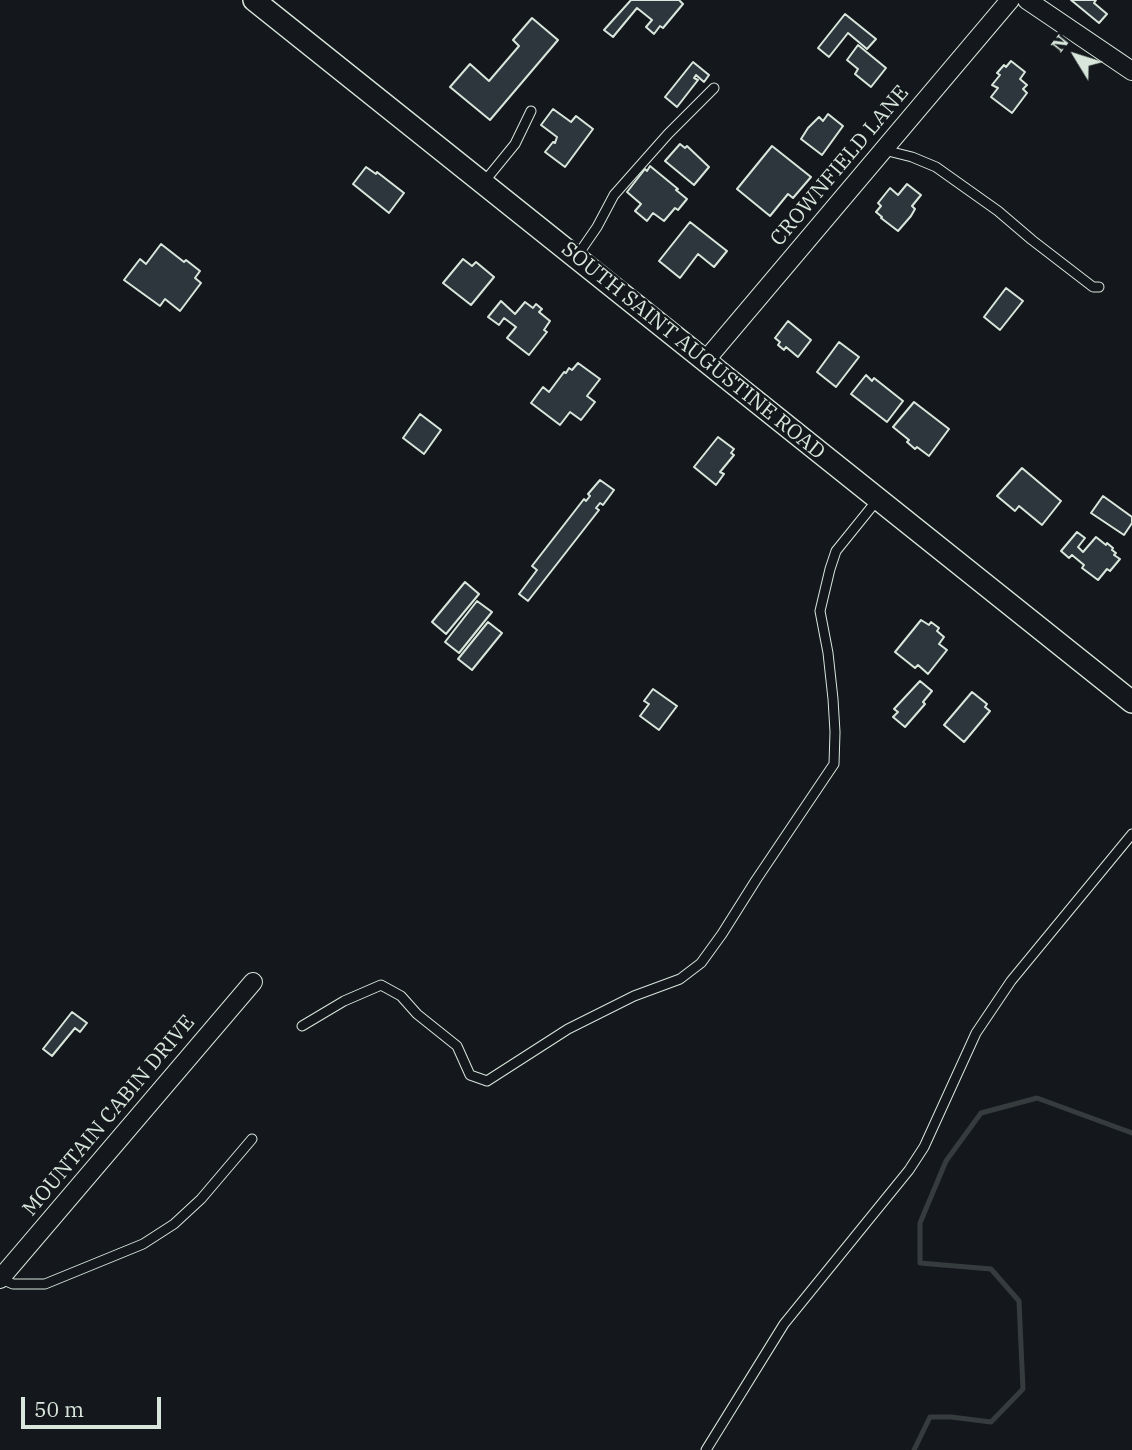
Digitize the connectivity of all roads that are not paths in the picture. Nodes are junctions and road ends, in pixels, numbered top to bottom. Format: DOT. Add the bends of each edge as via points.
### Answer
graph roads {
  1 [pos="254,0"];
  2 [pos="1010,0"];
  3 [pos="1027,0"];
  4 [pos="1132,71"];
  5 [pos="714,88"];
  6 [pos="531,111"];
  7 [pos="884,150"];
  8 [pos="482,183"];
  9 [pos="576,258"];
  10 [pos="1099,287"];
  11 [pos="705,361"];
  12 [pos="878,499"];
  13 [pos="1132,702"];
  14 [pos="1132,834"];
  15 [pos="253,982"];
  16 [pos="302,1026"];
  17 [pos="252,1139"];
  18 [pos="3,1271"];
  19 [pos="706,1450"];
  1 -- 8 [label="street, SOUTH SAINT AUGUSTINE ROAD"];
  2 -- 7 [label="street, CROWNFIELD LANE"];
  3 -- 4 [label="street"];
  5 -- 9 [label="lane" via="614,195"];
  6 -- 8 [label="lane" via="514,144"];
  7 -- 10 [label="lane" via="936,167"];
  7 -- 11 [label="street, CROWNFIELD LANE"];
  8 -- 9 [label="street, SOUTH SAINT AUGUSTINE ROAD"];
  9 -- 11 [label="street, SOUTH SAINT AUGUSTINE ROAD"];
  11 -- 12 [label="street, SOUTH SAINT AUGUSTINE ROAD"];
  12 -- 13 [label="street, SOUTH SAINT AUGUSTINE ROAD"];
  12 -- 16 [label="lane" via="836,551 820,611 833,699 834,764 701,963 680,979 568,1029 487,1081 470,1075 457,1046 401,996 381,985"];
  14 -- 19 [label="lane" via="1011,981 976,1033 924,1147 785,1324"];
  15 -- 18 [label="street, MOUNTAIN CABIN DRIVE"];
  17 -- 18 [label="lane" via="201,1199 143,1244 45,1284 13,1284"];
}
